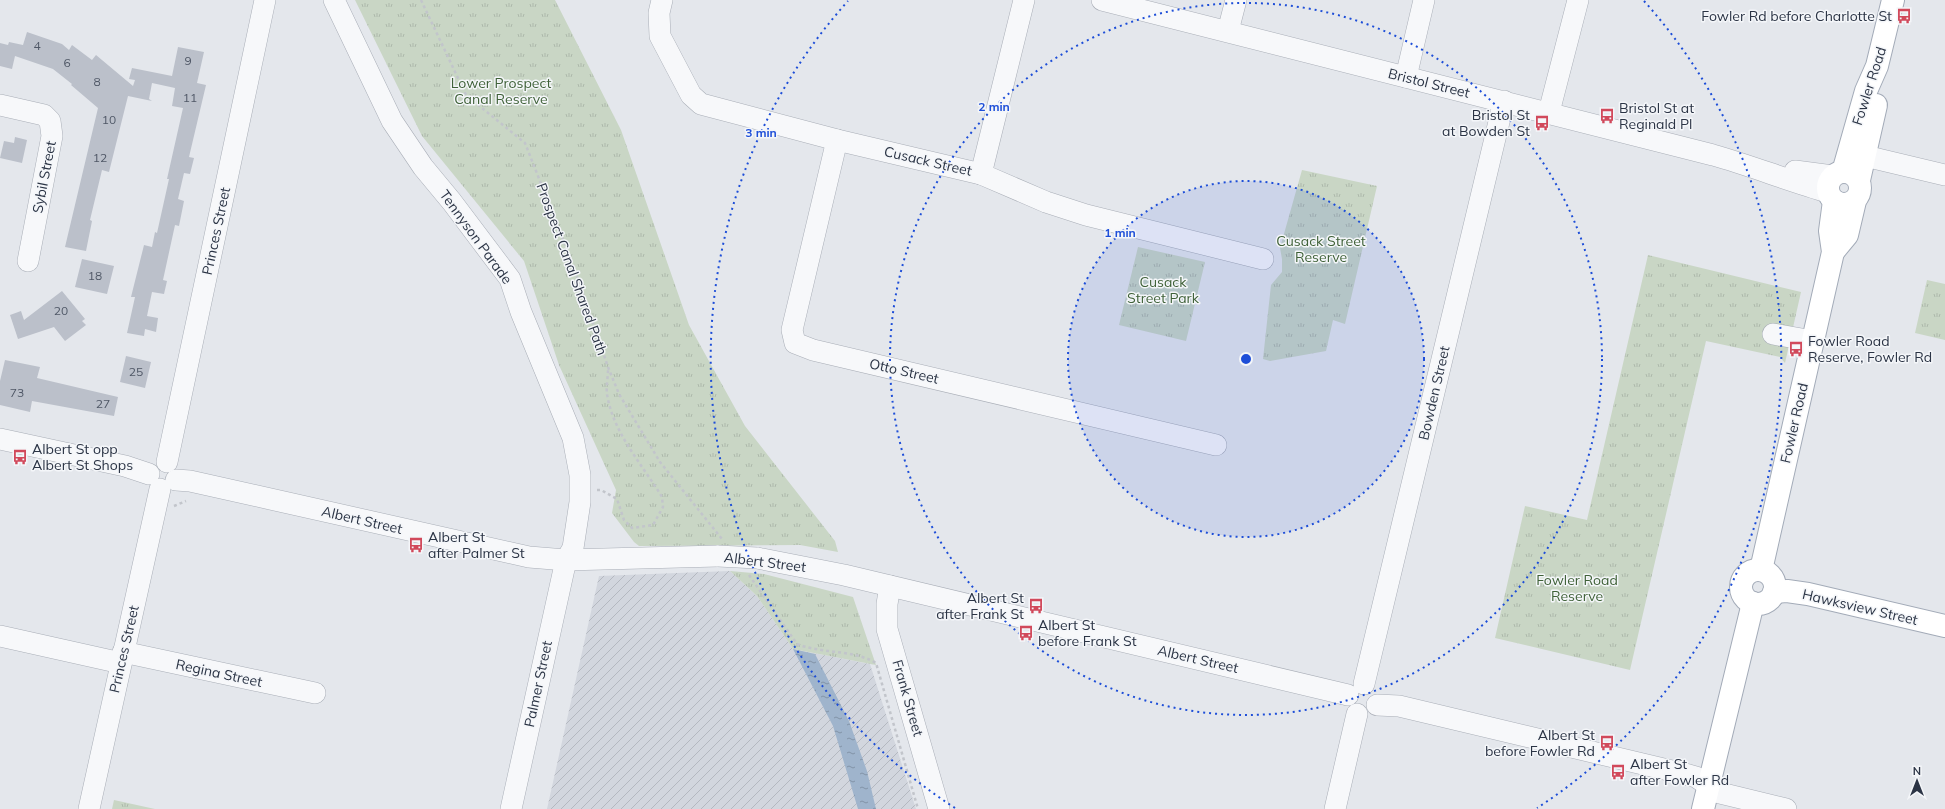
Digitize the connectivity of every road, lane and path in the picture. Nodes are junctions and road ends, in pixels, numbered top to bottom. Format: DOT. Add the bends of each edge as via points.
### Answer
graph roads {
  1 [pos="265,0"];
  2 [pos="334,0"];
  3 [pos="421,0"];
  4 [pos="662,0"];
  5 [pos="1024,0"];
  6 [pos="1102,0"];
  7 [pos="1236,0"];
  8 [pos="1424,0"];
  9 [pos="1578,0"];
  10 [pos="1893,0"];
  11 [pos="1228,32"];
  12 [pos="1877,66"];
  13 [pos="1406,77"];
  14 [pos="1504,101"];
  15 [pos="0,105"];
  16 [pos="1549,112"];
  17 [pos="837,140"];
  18 [pos="1865,156"];
  19 [pos="981,174"];
  20 [pos="1945,175"];
  21 [pos="1842,187"];
  22 [pos="1263,259"];
  23 [pos="28,261"];
  24 [pos="1774,334"];
  25 [pos="1813,341"];
  26 [pos="608,367"];
  27 [pos="0,439"];
  28 [pos="1216,445"];
  29 [pos="163,477"];
  30 [pos="580,490"];
  31 [pos="721,549"];
  32 [pos="566,560"];
  33 [pos="753,566"];
  34 [pos="1761,570"];
  35 [pos="890,586"];
  36 [pos="1774,592"];
  37 [pos="1753,603"];
  38 [pos="1945,626"];
  39 [pos="0,636"];
  40 [pos="122,658"];
  41 [pos="1356,690"];
  42 [pos="315,693"];
  43 [pos="1377,705"];
  44 [pos="1357,714"];
  45 [pos="1709,785"];
  46 [pos="89,809"];
  47 [pos="510,809"];
  48 [pos="918,809"];
  49 [pos="939,809"];
  50 [pos="1335,809"];
  51 [pos="1703,809"];
  52 [pos="1786,809"];
  1 -- 29 [label="street, Princes Street"];
  2 -- 30 [label="street, Tennyson Parade" via="392,121 423,167 510,279 520,312 573,438 580,475"];
  3 -- 26 [label="path, Prospect Canal Shared Path" via="466,94 525,143 573,265"];
  4 -- 17 [label="street, Cusack Street" via="659,13 660,36 691,96 701,104"];
  5 -- 19 [label="street"];
  6 -- 11 [label="street, Bristol Street"];
  7 -- 11 [label="street"];
  8 -- 13 [label="street"];
  9 -- 16 [label="street"];
  10 -- 12 [label="main road, Fowler Road"];
  11 -- 13 [label="street, Bristol Street"];
  12 -- 18 [label="main road" via="1878,92"];
  12 -- 21 [label="main road, Fowler Road" via="1866,91"];
  13 -- 14 [label="street, Bristol Street"];
  14 -- 16 [label="street, Bristol Street"];
  14 -- 41 [label="street, Bowden Street"];
  15 -- 23 [label="street, Sybil Street" via="44,115 50,121 52,136"];
  16 -- 21 [label="street, Bristol Street" via="1756,167 1788,180"];
  17 -- 19 [label="street, Cusack Street"];
  17 -- 28 [label="street, Otto Street" via="792,330 795,343 813,350"];
  18 -- 20 [label="street"];
  18 -- 21 [label="main road"];
  19 -- 22 [label="street, Cusack Street" via="1046,202 1086,215"];
  21 -- 25 [label="main road, Fowler Road" via="1847,235 1833,252"];
  24 -- 25 [label="street"];
  25 -- 34 [label="main road, Fowler Road"];
  26 -- 30 [label="path" via="607,394 613,415 626,443 662,497 663,507 653,524 632,528 624,520 617,499 601,490"];
  26 -- 31 [label="path, Prospect Canal Shared Path" via="633,418 660,462"];
  27 -- 29 [label="street, Albert Street" via="125,466"];
  29 -- 32 [label="street, Albert Street" via="529,557"];
  29 -- 40 [label="street, Princes Street"];
  30 -- 32 [label="street, Tennyson Parade" via="579,515 573,548"];
  31 -- 32 [label="street, Albert Street"];
  31 -- 33 [label="street, Albert Street, bridge"];
  32 -- 47 [label="street, Palmer Street"];
  33 -- 35 [label="street, Albert Street" via="809,568"];
  33 -- 48 [label="path" via="797,644 809,649 866,657 876,663"];
  34 -- 36 [label="main road" via="1771,576 1775,586"];
  34 -- 37 [label="main road" via="1748,574 1742,584 1744,595"];
  35 -- 41 [label="street, Albert Street"];
  35 -- 49 [label="street, Frank Street" via="886,611 887,629"];
  36 -- 37 [label="main road" via="1767,601"];
  36 -- 38 [label="main road, Hawksview Street" via="1808,594"];
  37 -- 45 [label="main road"];
  39 -- 40 [label="street, Regina Street"];
  40 -- 42 [label="street, Regina Street"];
  40 -- 46 [label="street, Princes Street"];
  41 -- 43 [label="street" via="1374,689 1377,694"];
  41 -- 44 [label="street" via="1350,708"];
  43 -- 44 [label="street" via="1368,713"];
  43 -- 45 [label="street" via="1399,706 1688,775"];
  44 -- 50 [label="street"];
  45 -- 51 [label="main road"];
  45 -- 52 [label="street" via="1720,793"];
}
